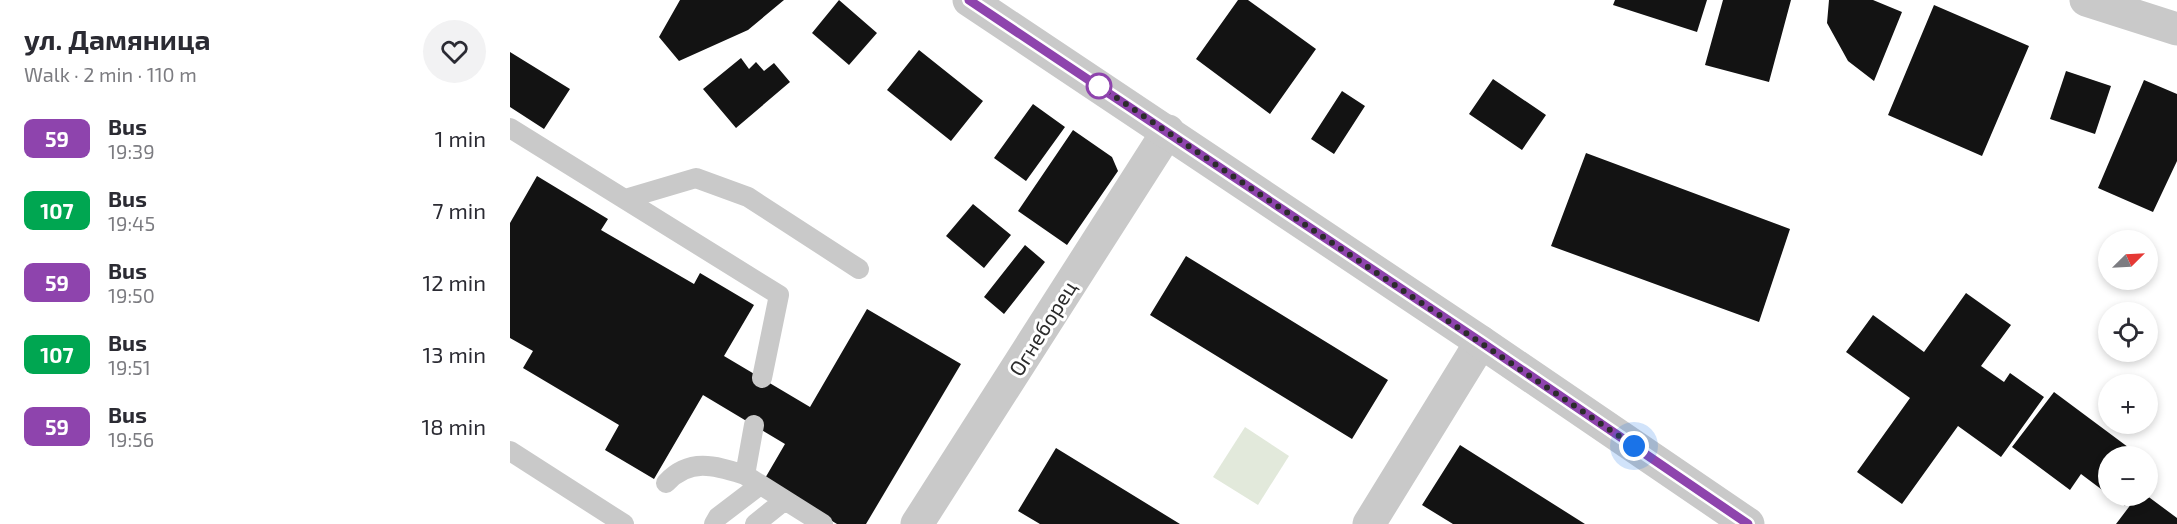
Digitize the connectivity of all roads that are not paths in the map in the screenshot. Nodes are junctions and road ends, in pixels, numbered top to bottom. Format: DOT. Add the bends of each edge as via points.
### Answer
graph roads {
  1 [pos="969,0"];
  2 [pos="2086,0"];
  3 [pos="2177,29"];
  4 [pos="510,128"];
  5 [pos="1168,131"];
  6 [pos="625,199"];
  7 [pos="859,269"];
  8 [pos="1481,342"];
  9 [pos="762,378"];
  10 [pos="754,425"];
  11 [pos="510,451"];
  12 [pos="752,480"];
  13 [pos="666,483"];
  14 [pos="785,500"];
  15 [pos="624,524"];
  16 [pos="714,524"];
  17 [pos="755,524"];
  18 [pos="823,524"];
  19 [pos="917,524"];
  20 [pos="1369,524"];
  21 [pos="1748,524"];
  1 -- 5 [label="street"];
  2 -- 3 [label="street"];
  4 -- 6 [label="lane"];
  5 -- 8 [label="street"];
  5 -- 19 [label="street, Огнеборец"];
  6 -- 7 [label="lane" via="696,178 748,197"];
  6 -- 9 [label="lane" via="779,295"];
  8 -- 20 [label="street"];
  8 -- 21 [label="street"];
  10 -- 12 [label="lane"];
  11 -- 15 [label="lane"];
  12 -- 13 [label="lane" via="718,466 696,466 676,472"];
  12 -- 14 [label="lane"];
  12 -- 16 [label="lane"];
  14 -- 17 [label="lane"];
  14 -- 18 [label="lane"];
}
